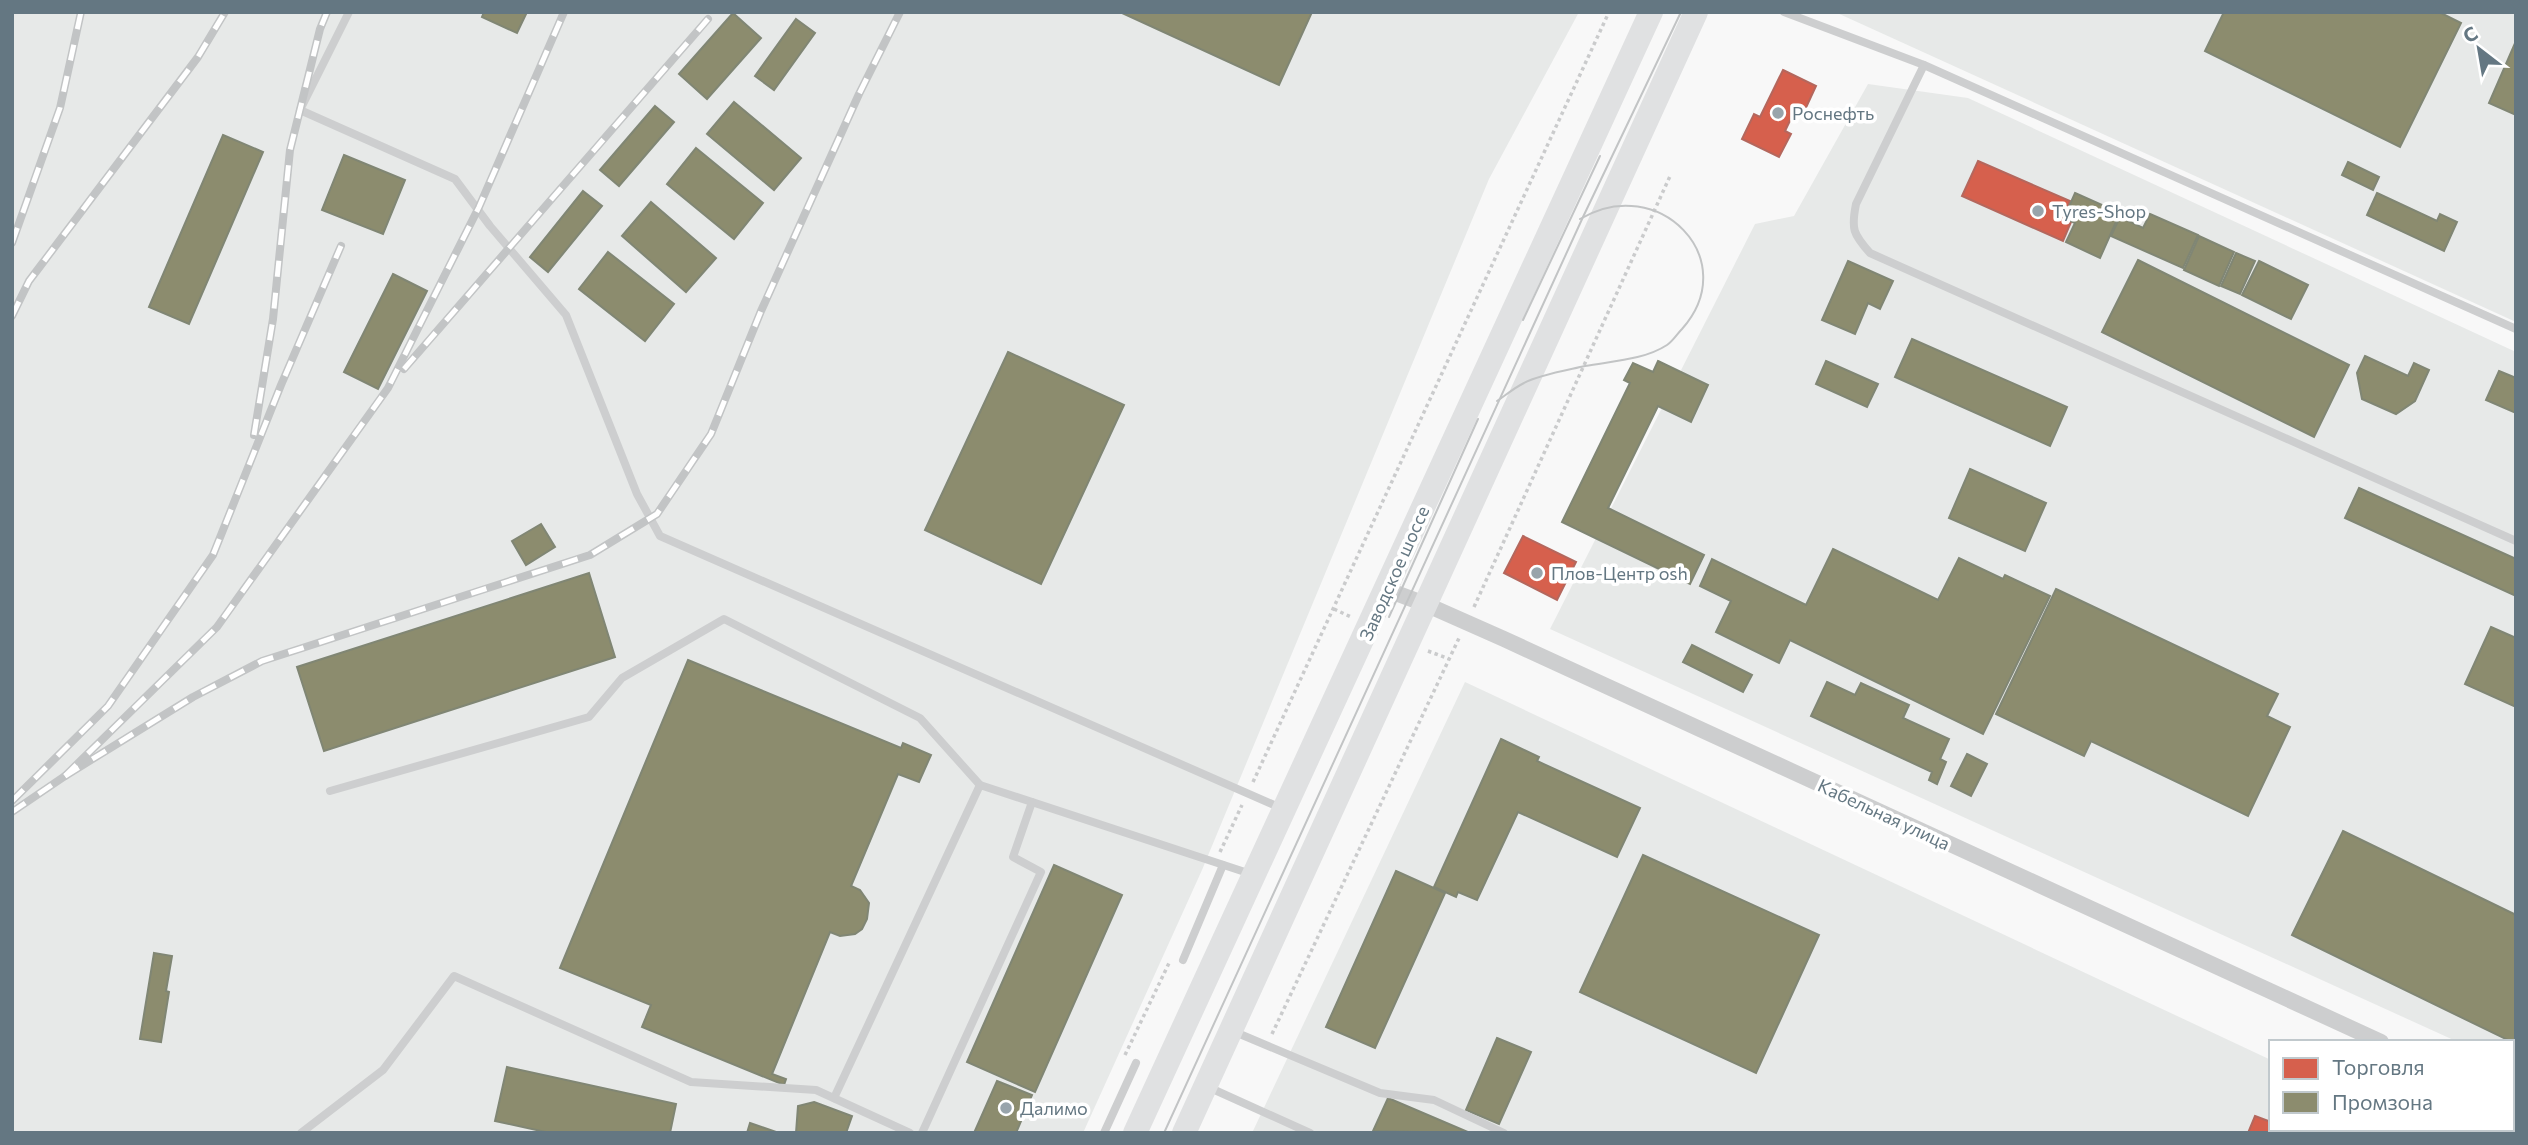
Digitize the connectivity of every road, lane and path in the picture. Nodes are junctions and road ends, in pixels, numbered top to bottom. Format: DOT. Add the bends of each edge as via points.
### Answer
graph roads {
  1 [pos="349,12"];
  2 [pos="1609,12"];
  3 [pos="1651,12"];
  4 [pos="1696,12"];
  5 [pos="1784,12"];
  6 [pos="1924,65"];
  7 [pos="2516,329"];
  8 [pos="2516,541"];
  9 [pos="1385,589"];
  10 [pos="1425,604"];
  11 [pos="980,785"];
  12 [pos="330,791"];
  13 [pos="1247,795"];
  14 [pos="1032,802"];
  15 [pos="1284,810"];
  16 [pos="1219,864"];
  17 [pos="1254,875"];
  18 [pos="1183,960"];
  19 [pos="1169,961"];
  20 [pos="1232,1030"];
  21 [pos="2352,1036"];
  22 [pos="2371,1040"];
  23 [pos="1123,1059"];
  24 [pos="1136,1063"];
  25 [pos="1206,1086"];
  26 [pos="834,1098"];
  27 [pos="300,1133"];
  28 [pos="910,1133"];
  29 [pos="922,1133"];
  30 [pos="1104,1133"];
  31 [pos="1135,1133"];
  32 [pos="1184,1133"];
  33 [pos="1310,1133"];
  34 [pos="1504,1133"];
  1 -- 13 [label="lane" via="300,110 455,179 565,315 637,494 660,536"];
  2 -- 13 [label="path"];
  3 -- 9 [label="main road, Заводское шоссе"];
  4 -- 10 [label="main road"];
  5 -- 6 [label="lane"];
  6 -- 7 [label="lane"];
  6 -- 8 [label="lane" via="1856,204 1854,236 1870,253"];
  9 -- 10 [label="street, Кабельная улица"];
  9 -- 15 [label="main road, Заводское шоссе"];
  10 -- 20 [label="main road"];
  10 -- 21 [label="street, Кабельная улица"];
  11 -- 12 [label="lane" via="920,718 724,619 622,678 589,716"];
  11 -- 14 [label="lane"];
  11 -- 26 [label="lane"];
  13 -- 15 [label="lane"];
  13 -- 16 [label="path"];
  14 -- 16 [label="lane"];
  14 -- 29 [label="lane" via="1013,857 1041,872"];
  15 -- 17 [label="main road, Заводское шоссе"];
  16 -- 17 [label="lane"];
  16 -- 18 [label="lane"];
  17 -- 31 [label="main road, Заводское шоссе"];
  19 -- 23 [label="path"];
  20 -- 25 [label="main road"];
  20 -- 34 [label="lane" via="1381,1093 1434,1100"];
  21 -- 22 [label="street, Кабельная улица"];
  24 -- 30 [label="lane"];
  25 -- 32 [label="main road"];
  25 -- 33 [label="lane"];
  26 -- 27 [label="lane" via="816,1090 691,1083 454,976 383,1070"];
  26 -- 28 [label="lane"];
}
